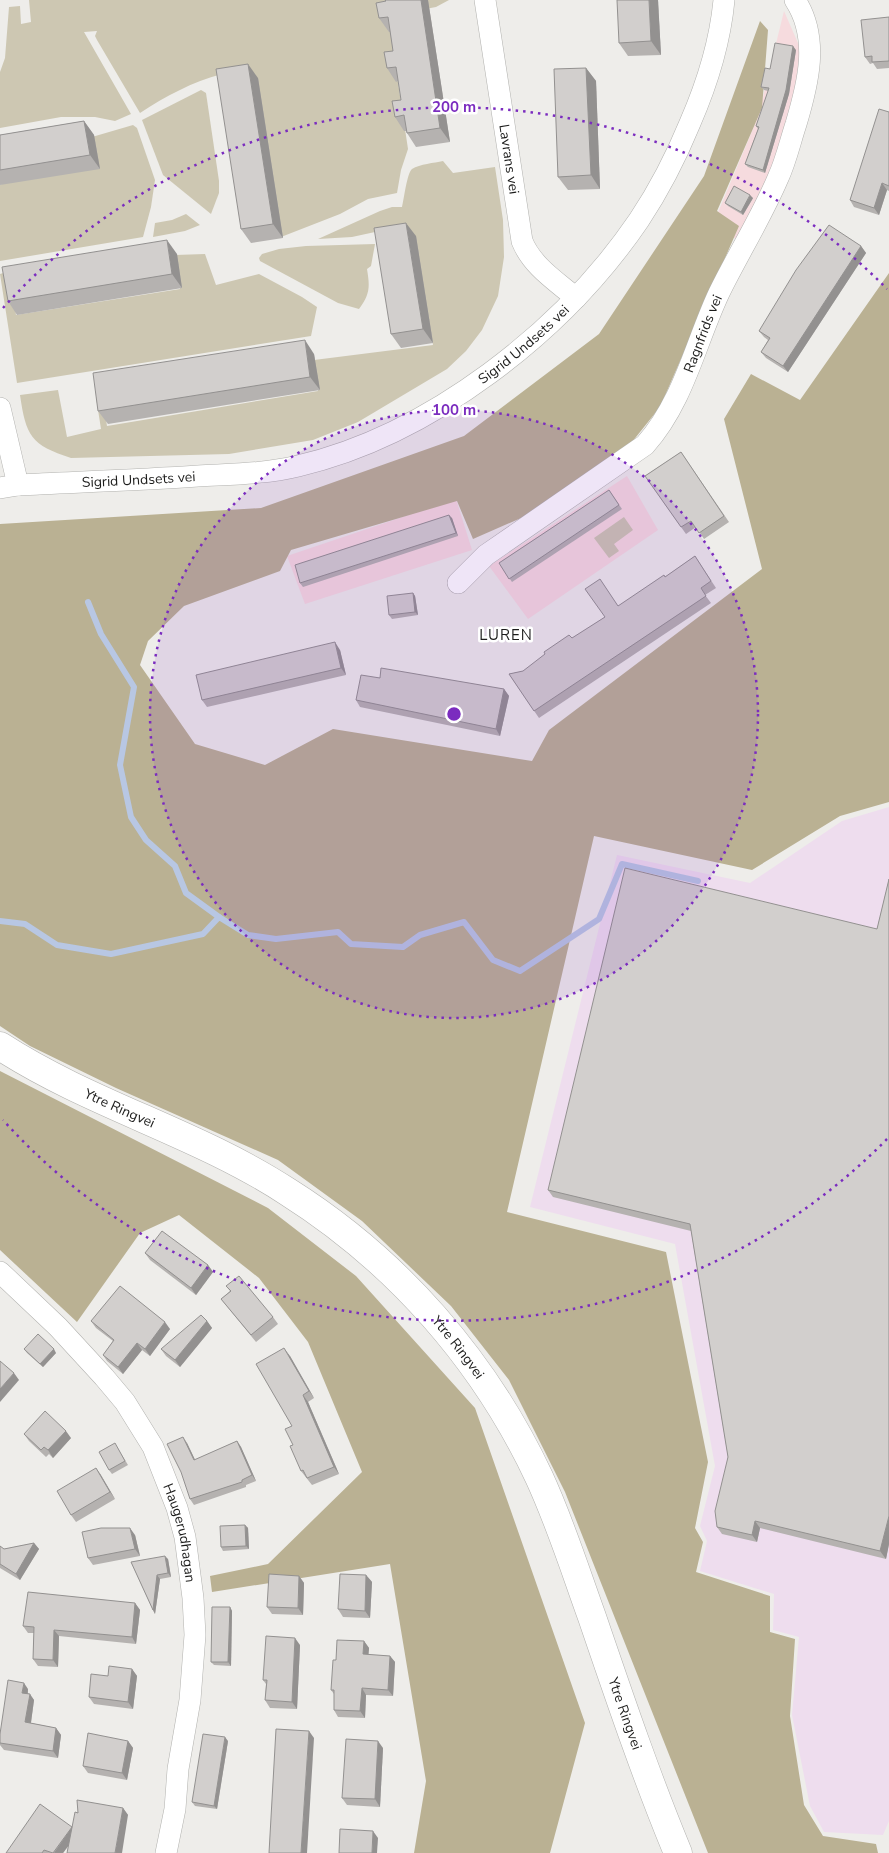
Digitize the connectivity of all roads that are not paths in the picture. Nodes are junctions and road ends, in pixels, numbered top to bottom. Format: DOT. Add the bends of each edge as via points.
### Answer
graph roads {
  1 [pos="485,0"];
  2 [pos="724,0"];
  3 [pos="795,0"];
  4 [pos="576,298"];
  5 [pos="0,408"];
  6 [pos="9,487"];
  7 [pos="458,584"];
  8 [pos="0,1046"];
  9 [pos="0,1272"];
  10 [pos="166,1853"];
  11 [pos="678,1853"];
  1 -- 4 [label="street, Lavrans vei" via="522,241 534,261"];
  2 -- 4 [label="street, Sigrid Undsets vei" via="721,29 706,82 672,164 623,243"];
  3 -- 7 [label="street, Ragnfrids vei" via="807,26 810,63 788,153 719,293 670,411 659,429 640,448 486,555"];
  4 -- 6 [label="street, Sigrid Undsets vei" via="521,349 442,405 372,442 334,456 296,467 252,473"];
  5 -- 6 [label="street"];
  8 -- 11 [label="main road, Ytre Ringvei" via="74,1088 265,1177 343,1229 392,1271 435,1318 492,1392 540,1478"];
  9 -- 10 [label="street, Haugerudhagan" via="58,1327 125,1402 153,1447 178,1508 185,1537 195,1635 190,1700"];
}
